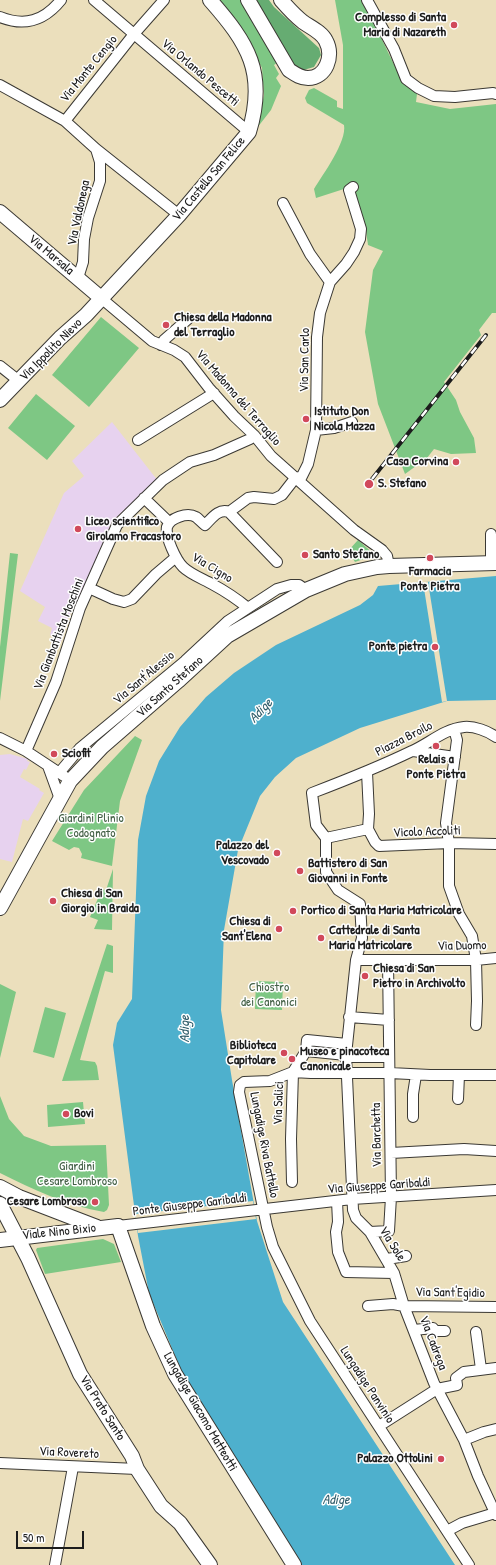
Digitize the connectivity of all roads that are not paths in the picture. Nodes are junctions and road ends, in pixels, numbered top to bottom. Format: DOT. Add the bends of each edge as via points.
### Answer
graph roads {
  1 [pos="61,0"];
  2 [pos="94,0"];
  3 [pos="164,0"];
  4 [pos="210,0"];
  5 [pos="248,0"];
  6 [pos="281,0"];
  7 [pos="367,0"];
  8 [pos="0,17"];
  9 [pos="134,34"];
  10 [pos="0,85"];
  11 [pos="496,94"];
  12 [pos="65,121"];
  13 [pos="249,132"];
  14 [pos="96,150"];
  15 [pos="353,187"];
  16 [pos="283,203"];
  17 [pos="0,212"];
  18 [pos="179,215"];
  19 [pos="78,278"];
  20 [pos="330,282"];
  21 [pos="101,298"];
  22 [pos="188,320"];
  23 [pos="160,345"];
  24 [pos="0,366"];
  25 [pos="19,381"];
  26 [pos="214,393"];
  27 [pos="0,400"];
  28 [pos="352,422"];
  29 [pos="316,430"];
  30 [pos="254,435"];
  31 [pos="138,440"];
  32 [pos="298,479"];
  33 [pos="144,498"];
  34 [pos="229,512"];
  35 [pos="169,522"];
  36 [pos="491,534"];
  37 [pos="176,557"];
  38 [pos="277,562"];
  39 [pos="493,563"];
  40 [pos="389,566"];
  41 [pos="89,588"];
  42 [pos="306,590"];
  43 [pos="248,608"];
  44 [pos="454,729"];
  45 [pos="496,737"];
  46 [pos="1,738"];
  47 [pos="26,751"];
  48 [pos="413,751"];
  49 [pos="455,757"];
  50 [pos="47,764"];
  51 [pos="367,772"];
  52 [pos="59,773"];
  53 [pos="70,782"];
  54 [pos="60,799"];
  55 [pos="368,829"];
  56 [pos="326,838"];
  57 [pos="449,843"];
  58 [pos="496,844"];
  59 [pos="0,908"];
  60 [pos="496,958"];
  61 [pos="356,960"];
  62 [pos="388,960"];
  63 [pos="476,960"];
  64 [pos="349,1017"];
  65 [pos="389,1020"];
  66 [pos="476,1025"];
  67 [pos="347,1044"];
  68 [pos="306,1051"];
  69 [pos="346,1056"];
  70 [pos="388,1057"];
  71 [pos="292,1072"];
  72 [pos="347,1073"];
  73 [pos="390,1073"];
  74 [pos="416,1074"];
  75 [pos="459,1075"];
  76 [pos="496,1075"];
  77 [pos="458,1099"];
  78 [pos="413,1117"];
  79 [pos="496,1151"];
  80 [pos="391,1153"];
  81 [pos="292,1182"];
  82 [pos="0,1187"];
  83 [pos="496,1190"];
  84 [pos="391,1197"];
  85 [pos="352,1199"];
  86 [pos="338,1201"];
  87 [pos="0,1204"];
  88 [pos="260,1210"];
  89 [pos="62,1214"];
  90 [pos="118,1226"];
  91 [pos="99,1228"];
  92 [pos="370,1232"];
  93 [pos="58,1233"];
  94 [pos="17,1237"];
  95 [pos="0,1240"];
  96 [pos="406,1256"];
  97 [pos="386,1259"];
  98 [pos="394,1273"];
  99 [pos="368,1306"];
  100 [pos="404,1306"];
  101 [pos="496,1306"];
  102 [pos="414,1330"];
  103 [pos="445,1331"];
  104 [pos="476,1332"];
  105 [pos="496,1368"];
  106 [pos="481,1369"];
  107 [pos="437,1389"];
  108 [pos="379,1426"];
  109 [pos="496,1429"];
  110 [pos="464,1440"];
  111 [pos="0,1463"];
  112 [pos="73,1467"];
  113 [pos="137,1469"];
  114 [pos="495,1514"];
  115 [pos="447,1531"];
  116 [pos="55,1565"];
  117 [pos="210,1565"];
  118 [pos="294,1565"];
  119 [pos="469,1565"];
  1 -- 8 [label="street" via="55,8 36,21 12,21"];
  2 -- 9 [label="street, Via Orlando Pescetti"];
  3 -- 9 [label="street"];
  4 -- 13 [label="street, Via Castello San Felice" via="243,42 254,69 257,94"];
  5 -- 6 [label="street" via="289,70 297,76 317,76 328,63 329,50 326,40 292,13"];
  7 -- 11 [label="street" via="394,49 406,79 418,88 434,96"];
  9 -- 12 [label="street, Via Monte Cengio"];
  9 -- 13 [label="street, Via Orlando Pescetti"];
  10 -- 12 [label="street"];
  12 -- 14 [label="street"];
  13 -- 18 [label="street, Via Castello San Felice"];
  14 -- 18 [label="street"];
  14 -- 19 [label="street, Via Valdonega" via="100,162 100,181 88,218 83,262"];
  15 -- 20 [label="street, Via San Carlo" via="349,190 361,229 360,239 346,264"];
  16 -- 20 [label="street" via="310,254"];
  17 -- 19 [label="street, Via Marsala"];
  18 -- 21 [label="street, Via Castello San Felice"];
  19 -- 21 [label="street, Via Marsala"];
  20 -- 29 [label="street, Via San Carlo" via="320,313 317,337"];
  21 -- 23 [label="street, Via Madonna del Terraglio"];
  21 -- 25 [label="street, Via Ippolito Nievo"];
  22 -- 23 [label="street"];
  23 -- 26 [label="street, Via Madonna del Terraglio" via="174,350 188,360"];
  24 -- 25 [label="street"];
  25 -- 27 [label="street, Via Ippolito Nievo"];
  26 -- 30 [label="street, Via Madonna del Terraglio"];
  26 -- 31 [label="street"];
  28 -- 29 [label="street"];
  29 -- 32 [label="street, Via San Carlo" via="308,464"];
  30 -- 32 [label="street, Via Madonna del Terraglio" via="271,456"];
  30 -- 33 [label="street, Via Gianbattista Moschini" via="214,455 190,462 163,480"];
  32 -- 34 [label="street, Via San Carlo" via="282,495 274,499 248,498"];
  32 -- 40 [label="street, Via Madonna del Terraglio" via="354,530 382,550 387,556"];
  33 -- 35 [label="street"];
  33 -- 41 [label="street, Via Gianbattista Moschini" via="117,525"];
  34 -- 35 [label="street" via="220,511 205,525 196,517 186,516"];
  34 -- 38 [label="street"];
  35 -- 37 [label="street, Via Cigno" via="166,532"];
  36 -- 39 [label="street"];
  37 -- 41 [label="street" via="132,599 124,602"];
  37 -- 43 [label="street, Via Cigno" via="182,567 231,594"];
  39 -- 40 [label="street, Via Santo Stefano"];
  40 -- 42 [label="street, Via Santo Stefano" via="345,574"];
  41 -- 47 [label="street, Via Gianbattista Moschini" via="72,629 56,682"];
  42 -- 43 [label="street, Via Sant'Alessio" via="299,585 276,589"];
  42 -- 53 [label="street, Via Santo Stefano" via="227,636 102,747"];
  43 -- 52 [label="street, Via Sant'Alessio" via="228,621 185,661 80,748"];
  44 -- 45 [label="street, Piazza Broilo" via="466,726 489,732"];
  44 -- 48 [label="street, Piazza Broilo" via="436,736"];
  44 -- 49 [label="street" via="457,740"];
  46 -- 47 [label="street"];
  47 -- 50 [label="street"];
  48 -- 49 [label="street"];
  48 -- 51 [label="street, Piazza Broilo"];
  49 -- 57 [label="street" via="446,824"];
  50 -- 52 [label="street"];
  50 -- 54 [label="street"];
  51 -- 55 [label="street"];
  51 -- 56 [label="street, Piazza Broilo" via="312,793 316,825"];
  52 -- 53 [label="street"];
  53 -- 54 [label="street, Via Santo Stefano"];
  54 -- 59 [label="street, Via Santo Stefano"];
  55 -- 56 [label="street"];
  55 -- 57 [label="street, Vicolo Accoliti" via="379,846"];
  56 -- 61 [label="street, Via Sole" via="326,872 338,890 360,904 362,938"];
  57 -- 58 [label="street, Vicolo Accoliti"];
  57 -- 63 [label="street" via="449,886 459,914 472,936"];
  60 -- 63 [label="street, Via Duomo"];
  61 -- 62 [label="street, Via Duomo"];
  61 -- 64 [label="street, Via Sole"];
  62 -- 63 [label="street, Via Duomo"];
  62 -- 65 [label="street, Via Barchetta"];
  63 -- 66 [label="street"];
  64 -- 65 [label="street"];
  64 -- 67 [label="street, Via Sole"];
  65 -- 70 [label="street, Via Barchetta"];
  67 -- 68 [label="street" via="307,1040"];
  67 -- 69 [label="street, Via Sole"];
  68 -- 69 [label="street"];
  68 -- 71 [label="street"];
  69 -- 70 [label="street"];
  69 -- 72 [label="street, Via Sole"];
  70 -- 73 [label="street, Via Barchetta"];
  71 -- 72 [label="street"];
  71 -- 81 [label="street, Via Salici"];
  71 -- 88 [label="street, Lungadige Riva Battello" via="270,1081 244,1082 240,1085"];
  72 -- 73 [label="street"];
  72 -- 85 [label="street, Via Sole"];
  73 -- 74 [label="street"];
  73 -- 80 [label="street, Via Barchetta"];
  74 -- 75 [label="street"];
  74 -- 78 [label="street"];
  75 -- 76 [label="street"];
  75 -- 77 [label="street"];
  79 -- 80 [label="street"];
  80 -- 84 [label="street, Via Barchetta"];
  82 -- 89 [label="street"];
  83 -- 84 [label="street, Via Giuseppe Garibaldi"];
  84 -- 85 [label="street, Via Giuseppe Garibaldi"];
  84 -- 92 [label="street, Via Barchetta" via="389,1231"];
  85 -- 86 [label="street, Via Giuseppe Garibaldi"];
  85 -- 92 [label="street, Via Sole" via="356,1218"];
  86 -- 88 [label="street, Via Giuseppe Garibaldi"];
  86 -- 98 [label="street" via="338,1252 346,1272"];
  87 -- 94 [label="street, Via Prato Santo"];
  88 -- 90 [label="street, Ponte Giuseppe Garibaldi"];
  88 -- 108 [label="street, Lungadige Panvinio" via="273,1247 310,1321"];
  89 -- 91 [label="street"];
  89 -- 93 [label="street" via="66,1225"];
  90 -- 91 [label="street, Viale Nino Bixio"];
  90 -- 118 [label="street, Lungadige Giacomo Matteotti" via="153,1326 175,1374"];
  91 -- 93 [label="street, Viale Nino Bixio"];
  92 -- 97 [label="street, Via Sole"];
  93 -- 94 [label="street, Viale Nino Bixio"];
  94 -- 95 [label="street, Viale Nino Bixio"];
  94 -- 113 [label="street, Via Prato Santo" via="50,1303 80,1374 132,1456"];
  96 -- 97 [label="street"];
  97 -- 98 [label="street, Via Sole"];
  98 -- 100 [label="street, Via Sole"];
  99 -- 100 [label="street, Via Sant'Egidio"];
  100 -- 101 [label="street, Via Sant'Egidio"];
  100 -- 102 [label="street, Via Cadrega"];
  102 -- 103 [label="street" via="433,1328 435,1331"];
  102 -- 107 [label="street, Via Cadrega"];
  104 -- 106 [label="street"];
  105 -- 106 [label="street"];
  106 -- 107 [label="street" via="464,1372 456,1378 457,1385"];
  107 -- 108 [label="street"];
  107 -- 110 [label="street, Via Cadrega"];
  108 -- 115 [label="street, Lungadige Panvinio"];
  109 -- 110 [label="street"];
  110 -- 114 [label="street, Via Cadrega"];
  111 -- 112 [label="street, Via Rovereto"];
  112 -- 113 [label="street, Via Rovereto"];
  112 -- 116 [label="street"];
  113 -- 117 [label="street, Via Prato Santo" via="161,1506 180,1523"];
  114 -- 115 [label="street" via="462,1523"];
  115 -- 119 [label="street, Lungadige Panvinio"];
}
